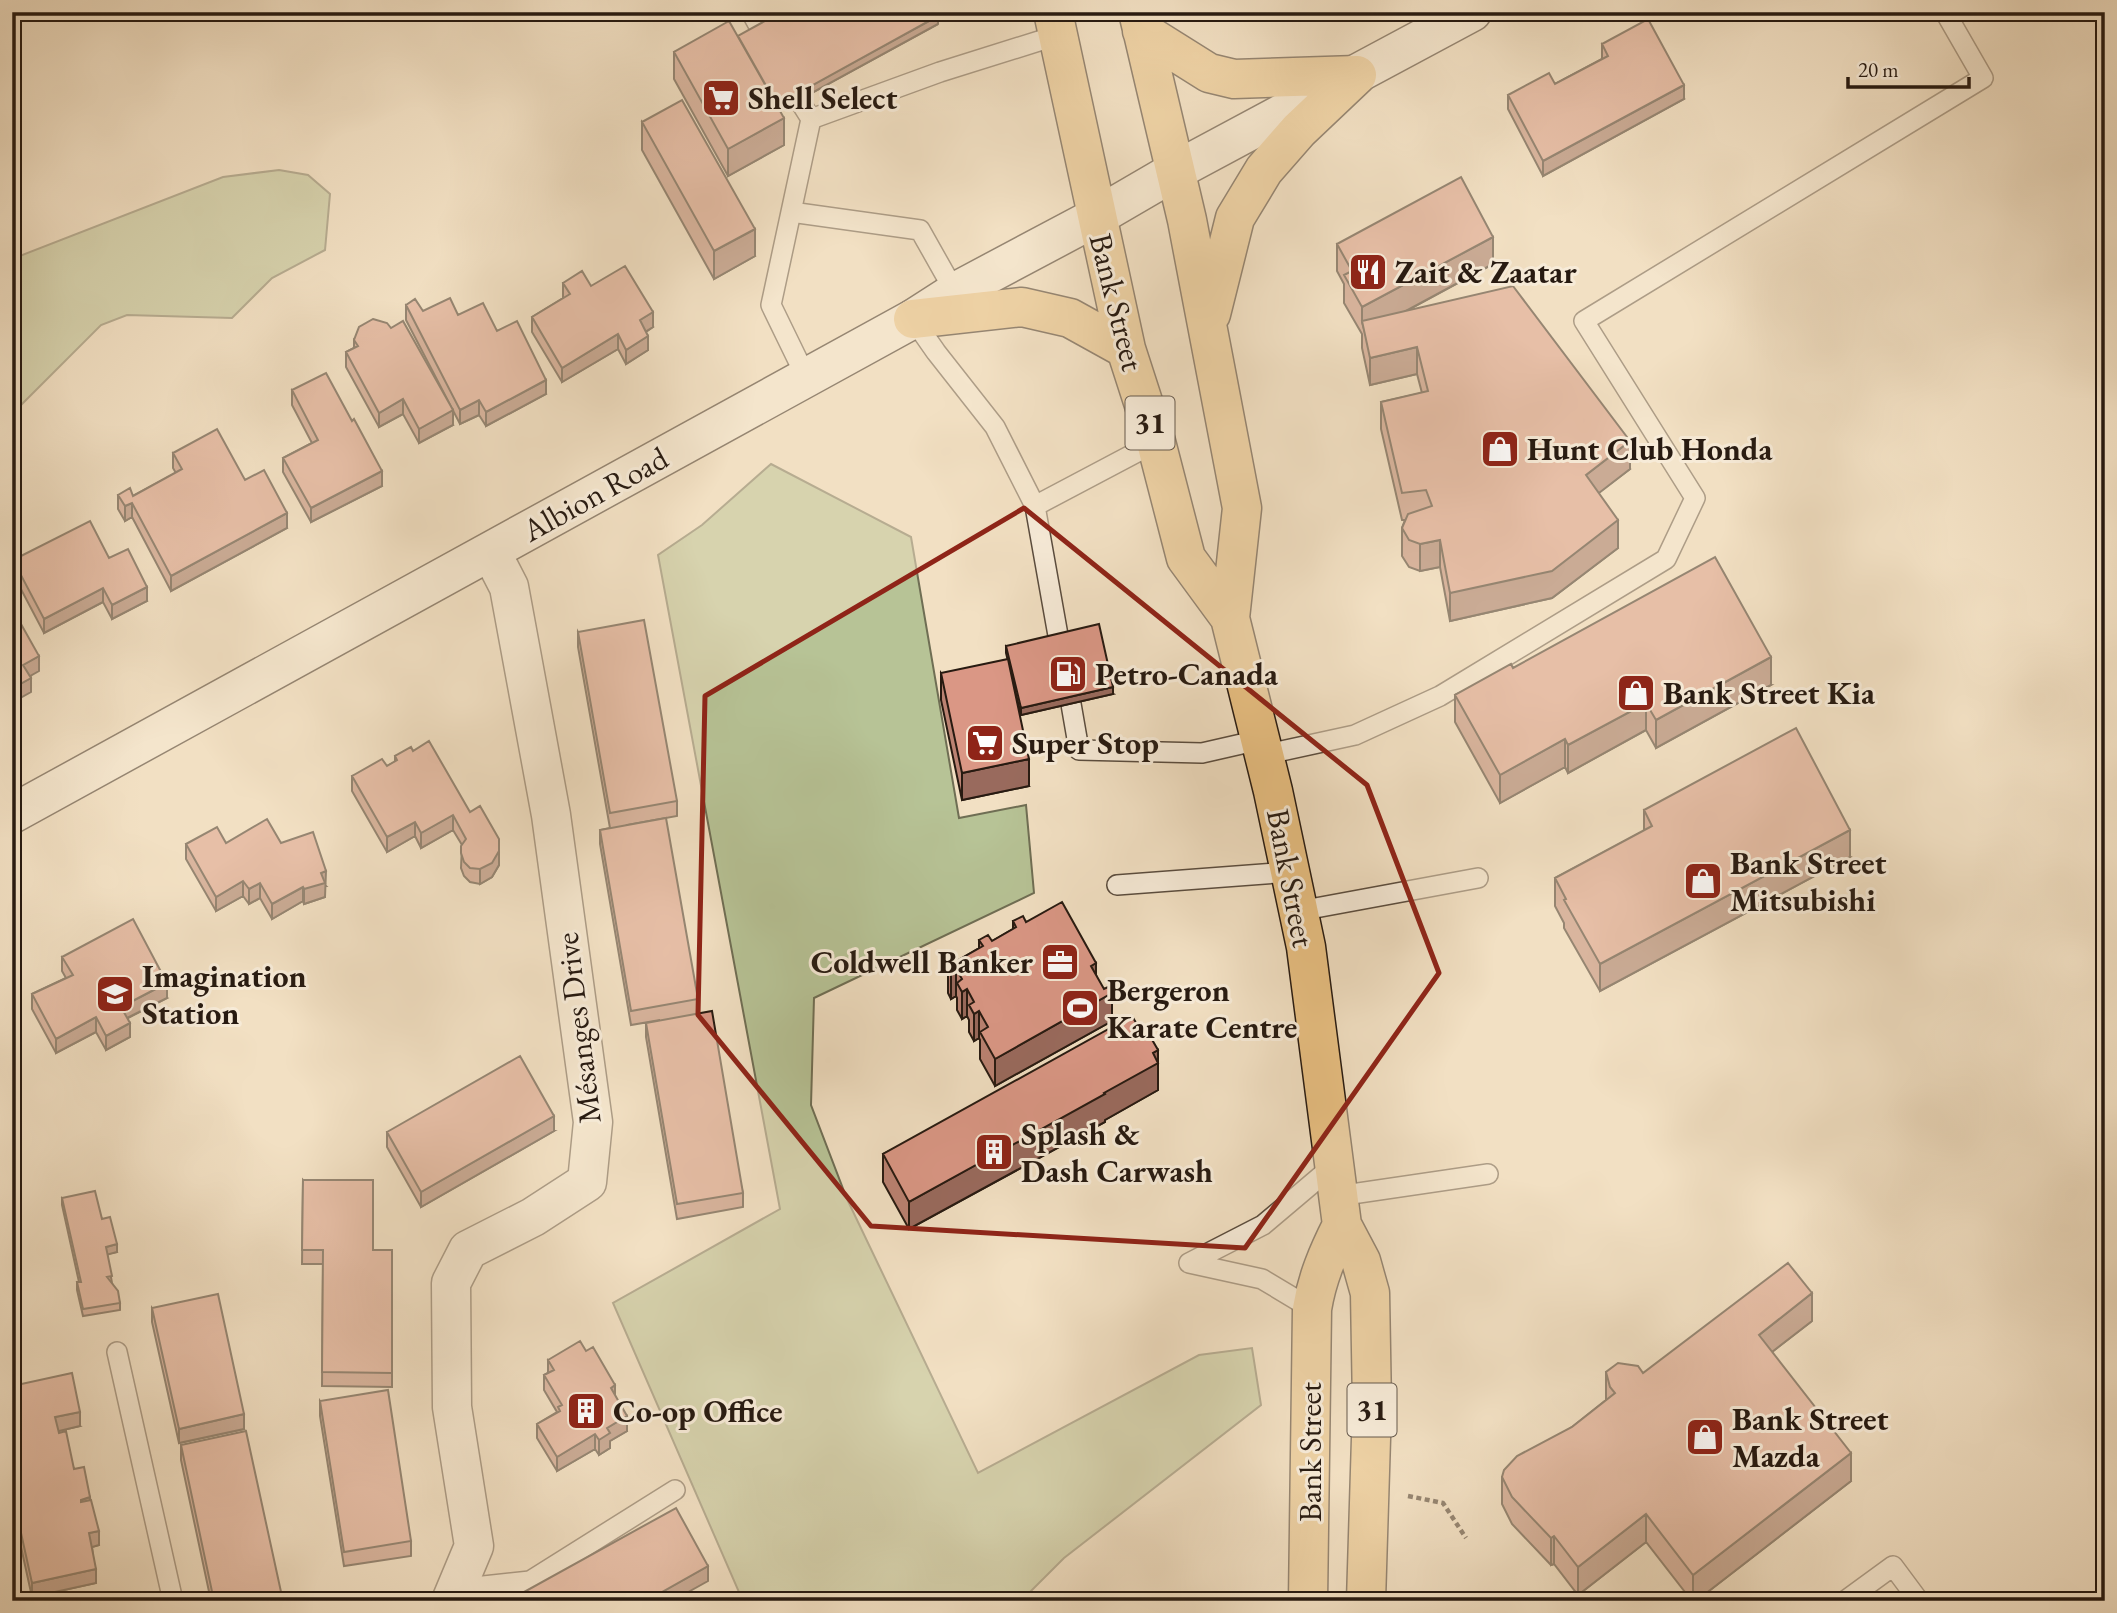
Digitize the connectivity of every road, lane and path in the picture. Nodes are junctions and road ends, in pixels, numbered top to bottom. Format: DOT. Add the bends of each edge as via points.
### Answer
graph roads {
  1 [pos="751,12"];
  2 [pos="1472,12"];
  3 [pos="1945,12"];
  4 [pos="1140,22"];
  5 [pos="1055,24"];
  6 [pos="761,30"];
  7 [pos="1357,75"];
  8 [pos="799,100"];
  9 [pos="811,119"];
  10 [pos="1175,171"];
  11 [pos="791,212"];
  12 [pos="1096,217"];
  13 [pos="955,292"];
  14 [pos="913,319"];
  15 [pos="1208,326"];
  16 [pos="1126,349"];
  17 [pos="806,377"];
  18 [pos="1156,442"];
  19 [pos="1034,506"];
  20 [pos="491,552"];
  21 [pos="1230,618"];
  22 [pos="1059,641"];
  23 [pos="1071,704"];
  24 [pos="1261,748"];
  25 [pos="12,814"];
  26 [pos="1290,872"];
  27 [pos="1478,878"];
  28 [pos="1117,885"];
  29 [pos="1299,911"];
  30 [pos="1488,1174"];
  31 [pos="1338,1195"];
  32 [pos="1312,1309"];
  33 [pos="117,1352"];
  34 [pos="674,1490"];
  35 [pos="1407,1496"];
  36 [pos="1465,1538"];
  37 [pos="454,1595"];
  38 [pos="173,1601"];
  39 [pos="1308,1601"];
  40 [pos="1366,1601"];
  41 [pos="1845,1601"];
  42 [pos="1919,1601"];
  1 -- 6 [label="lane"];
  2 -- 7 [label="street, Albion Road"];
  3 -- 24 [label="lane" via="1983,78 1584,321 1695,498 1666,558 1440,696 1355,735"];
  4 -- 7 [label="main road" via="1209,73 1234,79"];
  4 -- 10 [label="main road, Bank Street / 31"];
  5 -- 9 [label="lane"];
  5 -- 12 [label="main road, Bank Street / 31"];
  7 -- 10 [label="street, Albion Road"];
  7 -- 15 [label="main road" via="1264,170 1235,218"];
  8 -- 9 [label="lane"];
  9 -- 11 [label="lane"];
  10 -- 12 [label="street, Albion Road"];
  10 -- 15 [label="main road, Bank Street / 31"];
  11 -- 13 [label="lane" via="920,230"];
  11 -- 17 [label="lane" via="771,304"];
  12 -- 13 [label="street, Albion Road"];
  12 -- 16 [label="main road, Bank Street / 31"];
  13 -- 14 [label="street, Albion Road"];
  14 -- 16 [label="main road" via="1022,307 1070,318"];
  14 -- 17 [label="street, Albion Road"];
  14 -- 19 [label="lane" via="995,427"];
  15 -- 21 [label="main road, Bank Street / 31" via="1242,508"];
  16 -- 18 [label="main road, Bank Street / 31"];
  17 -- 20 [label="street, Albion Road"];
  18 -- 19 [label="lane"];
  18 -- 21 [label="main road, Bank Street / 31" via="1186,558"];
  19 -- 22 [label="lane"];
  20 -- 25 [label="street, Albion Road"];
  20 -- 37 [label="street, Mésanges Drive" via="509,587 551,815 593,1122 587,1182 533,1217 468,1250 451,1283 452,1408 474,1546"];
  21 -- 24 [label="main road, Bank Street / 31"];
  23 -- 24 [label="lane" via="1079,750 1202,753"];
  24 -- 26 [label="main road, Bank Street / 31"];
  26 -- 28 [label="lane"];
  26 -- 29 [label="main road, Bank Street / 31"];
  27 -- 29 [label="lane"];
  29 -- 31 [label="main road, Bank Street / 31"];
  30 -- 31 [label="lane"];
  31 -- 32 [label="main road, Bank Street / 31"];
  31 -- 32 [label="lane" via="1263,1225 1189,1263 1262,1279"];
  31 -- 40 [label="main road, Bank Street / 31" via="1370,1293"];
  32 -- 39 [label="main road, Bank Street / 31"];
  33 -- 38 [label="lane"];
  34 -- 37 [label="lane" via="530,1581"];
  35 -- 36 [label="path" via="1443,1503"];
  41 -- 42 [label="lane" via="1893,1566"];
}
